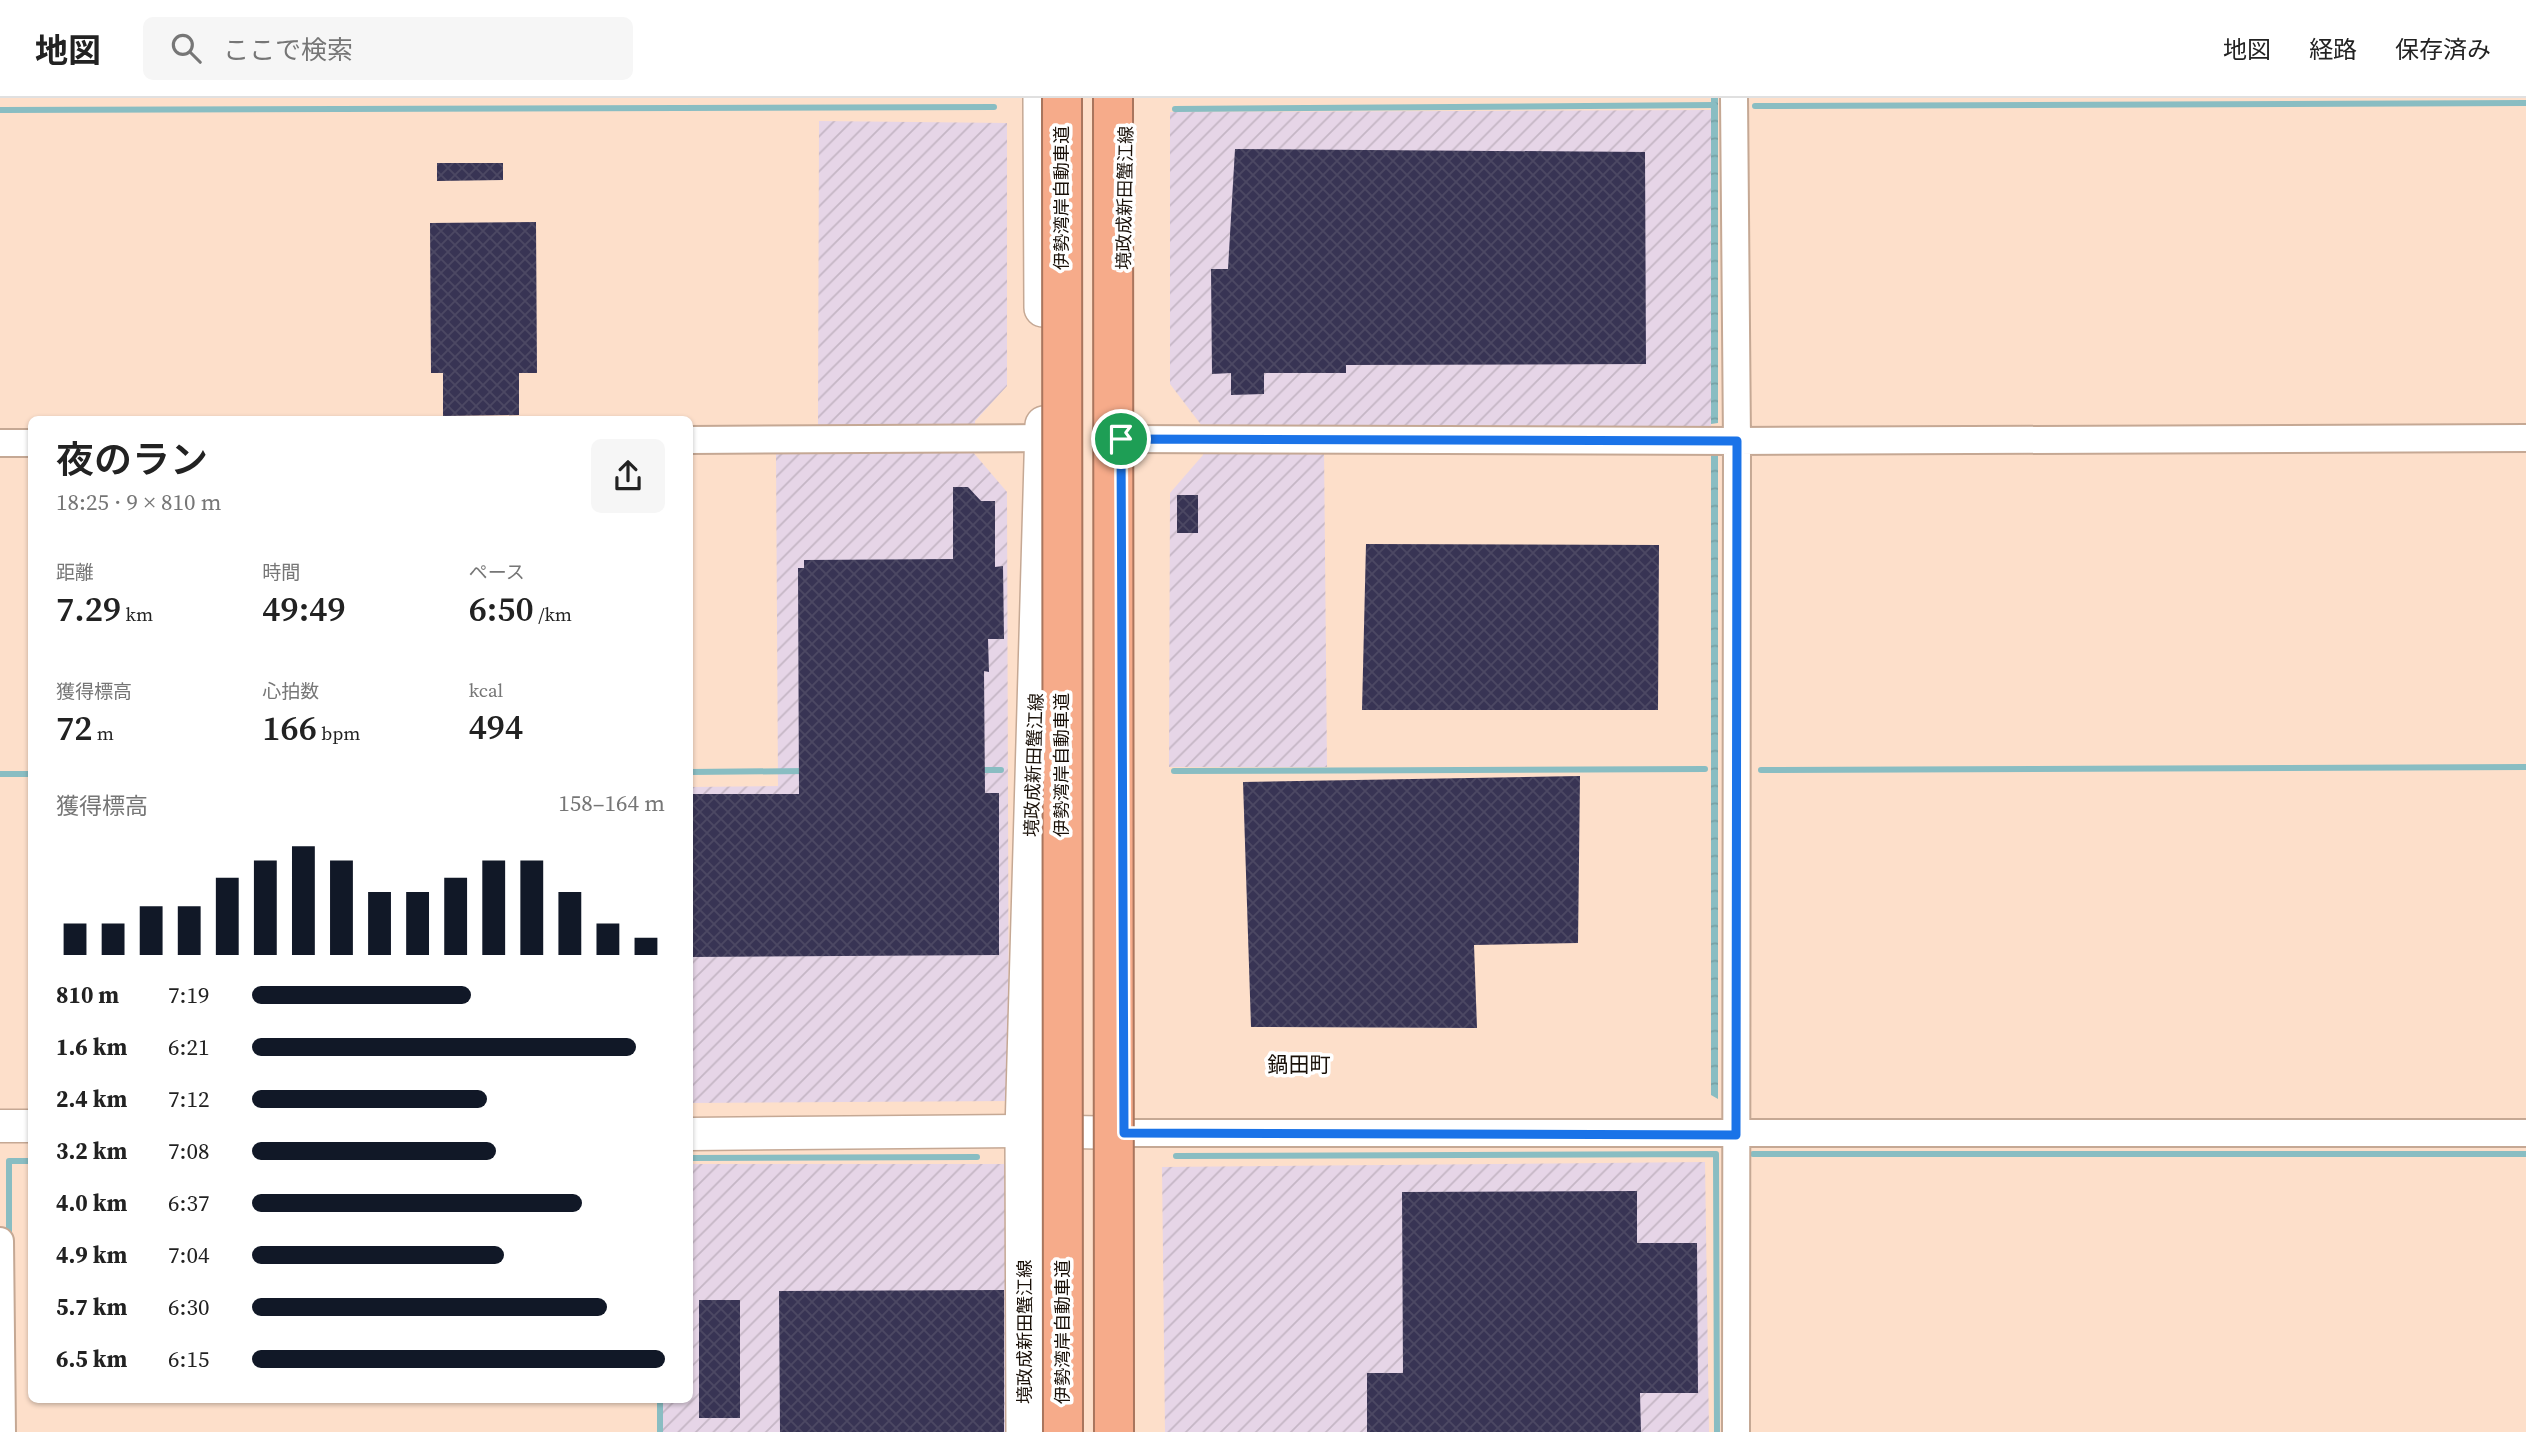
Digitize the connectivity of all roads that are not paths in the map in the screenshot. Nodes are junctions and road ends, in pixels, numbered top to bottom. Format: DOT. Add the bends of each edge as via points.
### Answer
graph roads {
  1 [pos="1042,98"];
  2 [pos="1062,98"];
  3 [pos="1112,98"];
  4 [pos="1127,98"];
  5 [pos="1734,98"];
  6 [pos="1044,438"];
  7 [pos="2526,438"];
  8 [pos="1121,439"];
  9 [pos="693,440"];
  10 [pos="1737,441"];
  11 [pos="0,443"];
  12 [pos="28,443"];
  13 [pos="0,1126"];
  14 [pos="28,1126"];
  15 [pos="1024,1131"];
  16 [pos="1124,1133"];
  17 [pos="2526,1133"];
  18 [pos="693,1134"];
  19 [pos="1736,1135"];
  20 [pos="0,1241"];
  21 [pos="2,1432"];
  22 [pos="1025,1432"];
  23 [pos="1063,1432"];
  24 [pos="1114,1432"];
  25 [pos="1126,1432"];
  26 [pos="1736,1432"];
  1 -- 6 [label="main road, 境政成新田蟹江線"];
  2 -- 23 [label="highway, 伊勢湾岸自動車道, bridge"];
  3 -- 24 [label="highway, bridge"];
  4 -- 8 [label="main road, 境政成新田蟹江線"];
  5 -- 10 [label="street"];
  6 -- 9 [label="street"];
  6 -- 15 [label="main road, 境政成新田蟹江線"];
  7 -- 10 [label="street"];
  8 -- 10 [label="street"];
  8 -- 16 [label="main road, 境政成新田蟹江線"];
  10 -- 19 [label="street"];
  11 -- 12 [label="street"];
  13 -- 14 [label="street"];
  15 -- 16 [label="street"];
  15 -- 18 [label="street"];
  15 -- 22 [label="main road, 境政成新田蟹江線"];
  16 -- 19 [label="street"];
  16 -- 25 [label="main road, 境政成新田蟹江線"];
  17 -- 19 [label="street"];
  19 -- 26 [label="street"];
  20 -- 21 [label="street"];
}
